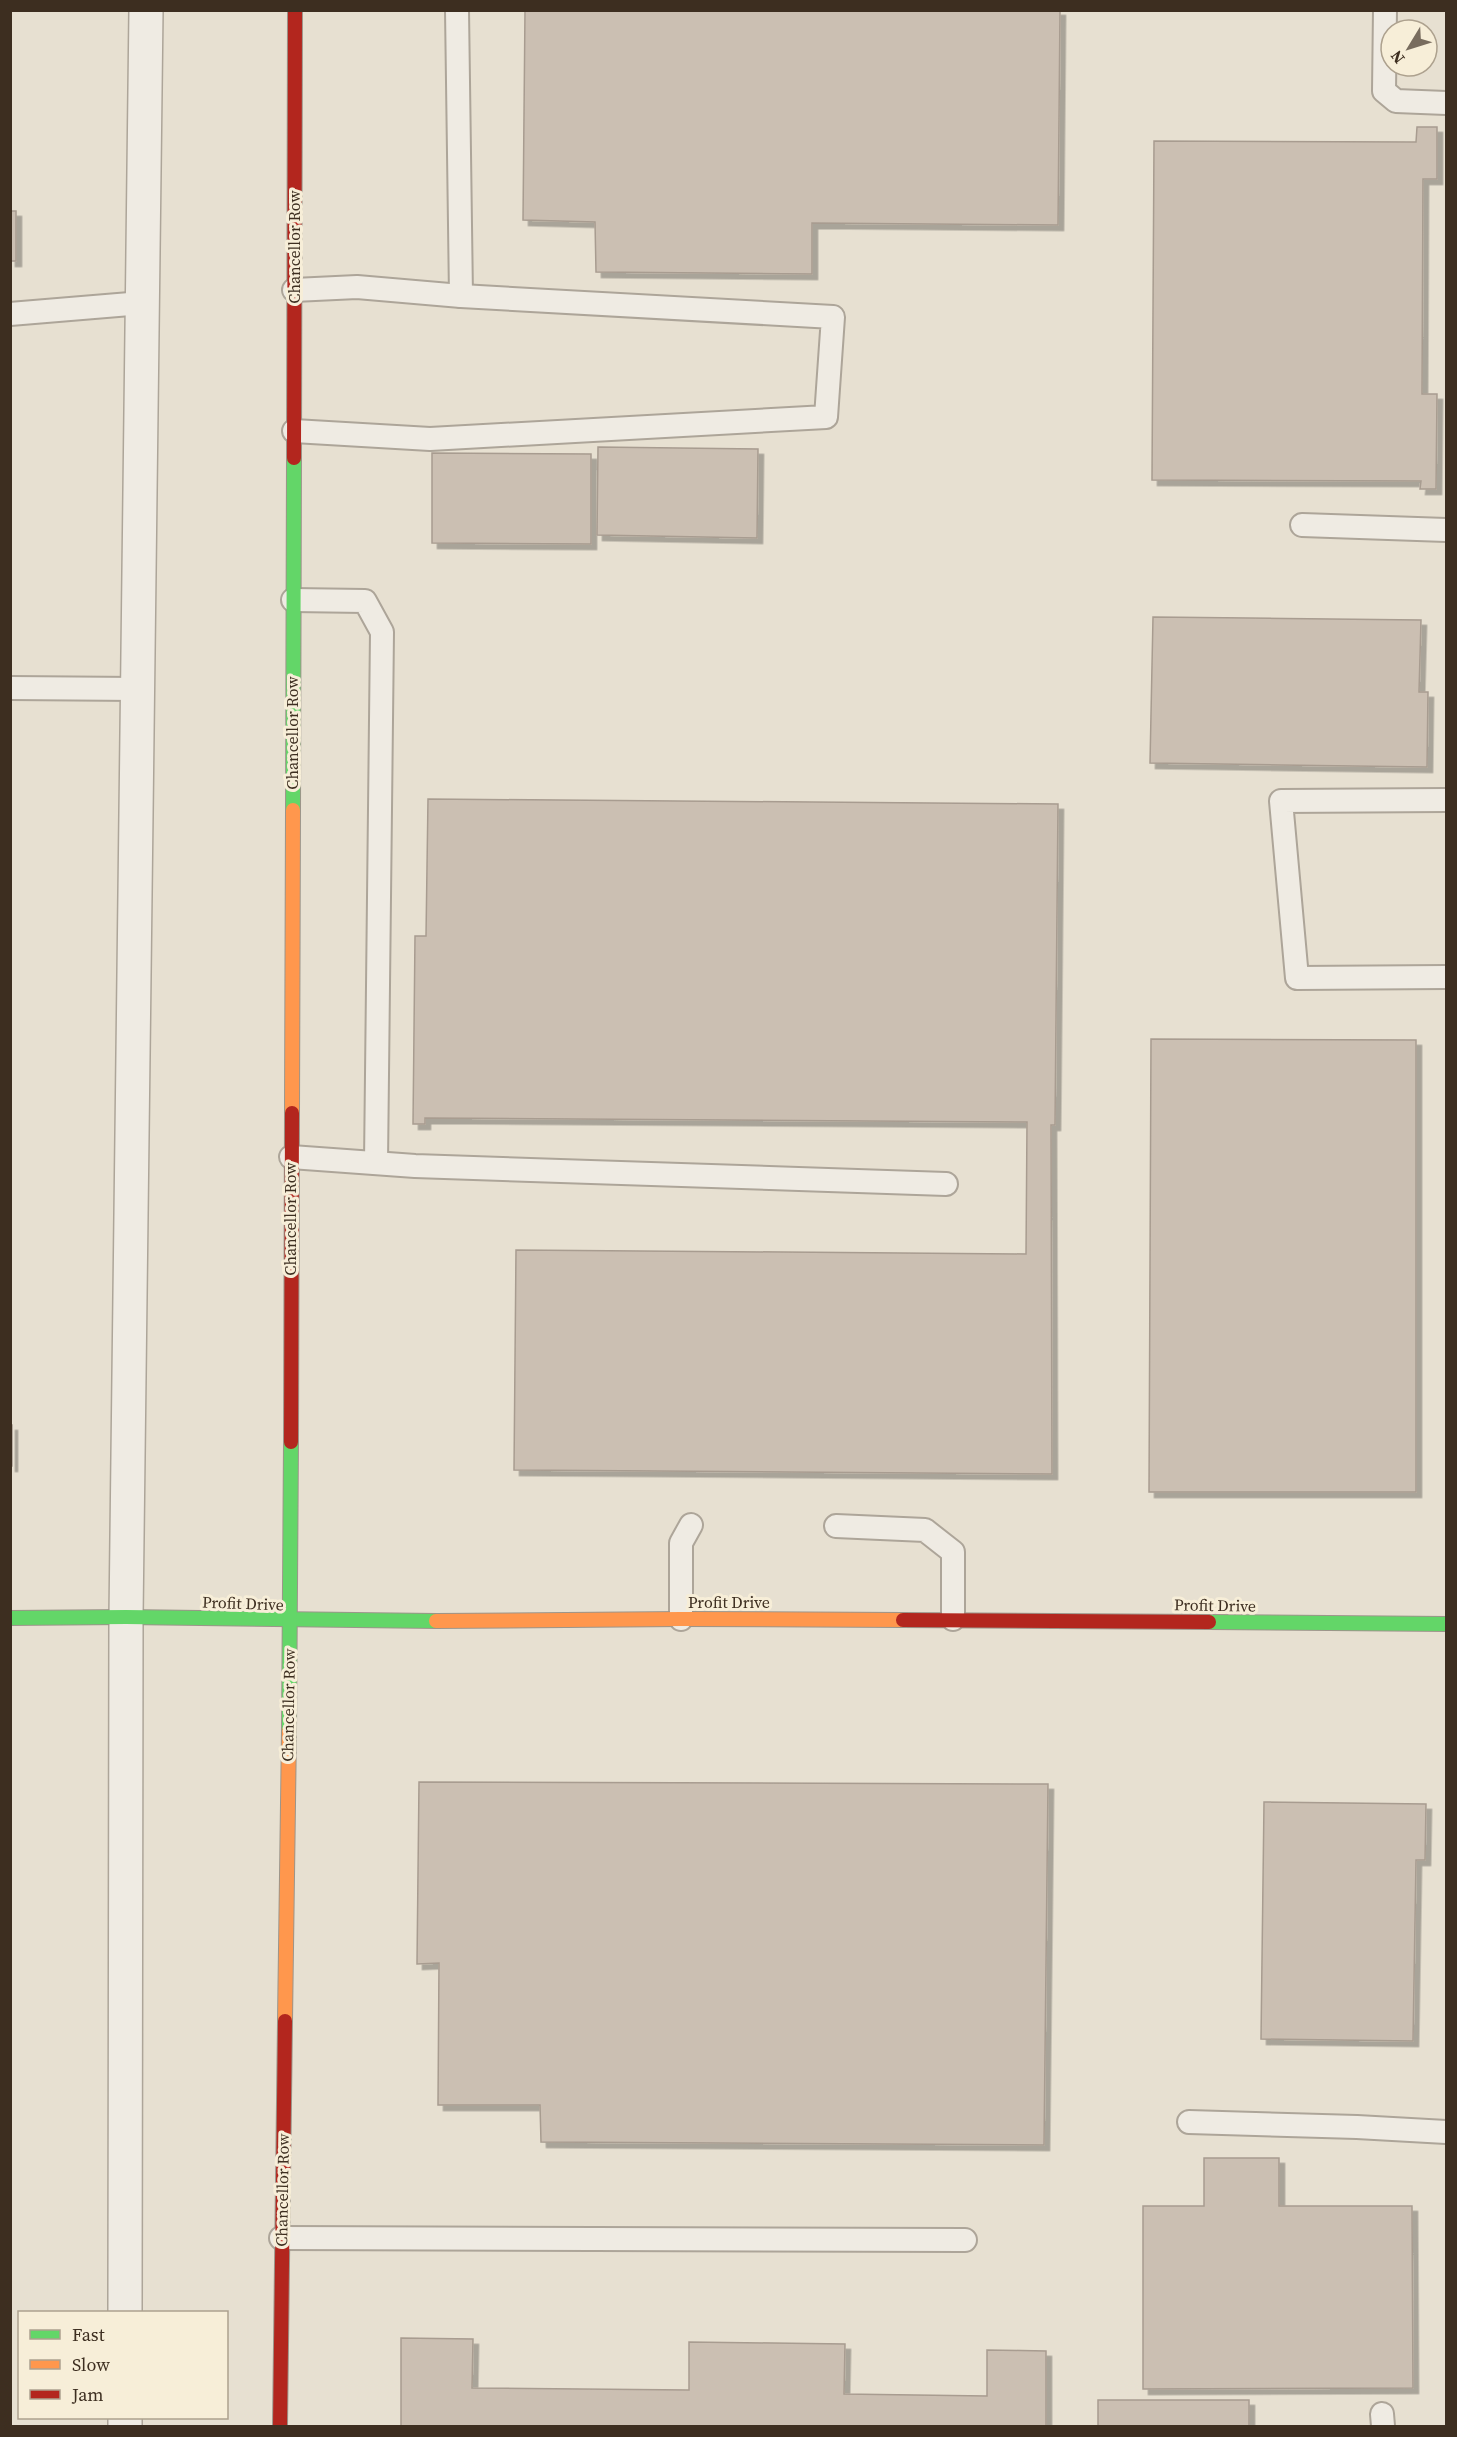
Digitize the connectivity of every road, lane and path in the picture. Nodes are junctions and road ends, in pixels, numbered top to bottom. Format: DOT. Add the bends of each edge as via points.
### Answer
graph roads {
  1 [pos="146,10"];
  2 [pos="295,10"];
  3 [pos="457,10"];
  4 [pos="1385,10"];
  5 [pos="1446,103"];
  6 [pos="294,290"];
  7 [pos="461,296"];
  8 [pos="142,303"];
  9 [pos="10,314"];
  10 [pos="294,431"];
  11 [pos="1302,525"];
  12 [pos="1446,530"];
  13 [pos="292,600"];
  14 [pos="10,688"];
  15 [pos="137,689"];
  16 [pos="1446,800"];
  17 [pos="1446,977"];
  18 [pos="291,1157"];
  19 [pos="376,1163"];
  20 [pos="946,1184"];
  21 [pos="691,1525"];
  22 [pos="836,1526"];
  23 [pos="126,1617"];
  24 [pos="10,1618"];
  25 [pos="681,1619"];
  26 [pos="953,1619"];
  27 [pos="290,1621"];
  28 [pos="1446,1624"];
  29 [pos="1189,2122"];
  30 [pos="1446,2132"];
  31 [pos="281,2238"];
  32 [pos="965,2240"];
  33 [pos="125,2311"];
  34 [pos="280,2427"];
  1 -- 8 [label="street"];
  2 -- 6 [label="street, Chancellor Row"];
  3 -- 7 [label="lane"];
  4 -- 5 [label="lane" via="1384,91 1396,101"];
  6 -- 7 [label="lane" via="357,286"];
  6 -- 10 [label="street, Chancellor Row"];
  7 -- 10 [label="lane" via="833,317 826,417 430,439"];
  8 -- 9 [label="lane"];
  8 -- 15 [label="street"];
  10 -- 13 [label="street, Chancellor Row"];
  11 -- 12 [label="lane"];
  13 -- 18 [label="street, Chancellor Row"];
  13 -- 19 [label="lane" via="365,601 382,632"];
  14 -- 15 [label="lane"];
  15 -- 23 [label="street"];
  16 -- 17 [label="lane" via="1281,801 1298,978"];
  18 -- 19 [label="lane"];
  18 -- 27 [label="street, Chancellor Row"];
  19 -- 20 [label="lane"];
  21 -- 25 [label="lane" via="681,1542"];
  22 -- 26 [label="lane" via="925,1530 953,1552"];
  23 -- 24 [label="street, Profit Drive"];
  23 -- 27 [label="street, Profit Drive"];
  23 -- 33 [label="street"];
  25 -- 26 [label="street, Profit Drive"];
  25 -- 27 [label="street, Profit Drive"];
  26 -- 28 [label="street, Profit Drive"];
  27 -- 31 [label="street, Chancellor Row"];
  29 -- 30 [label="lane"];
  31 -- 32 [label="lane"];
  31 -- 34 [label="street, Chancellor Row"];
}
